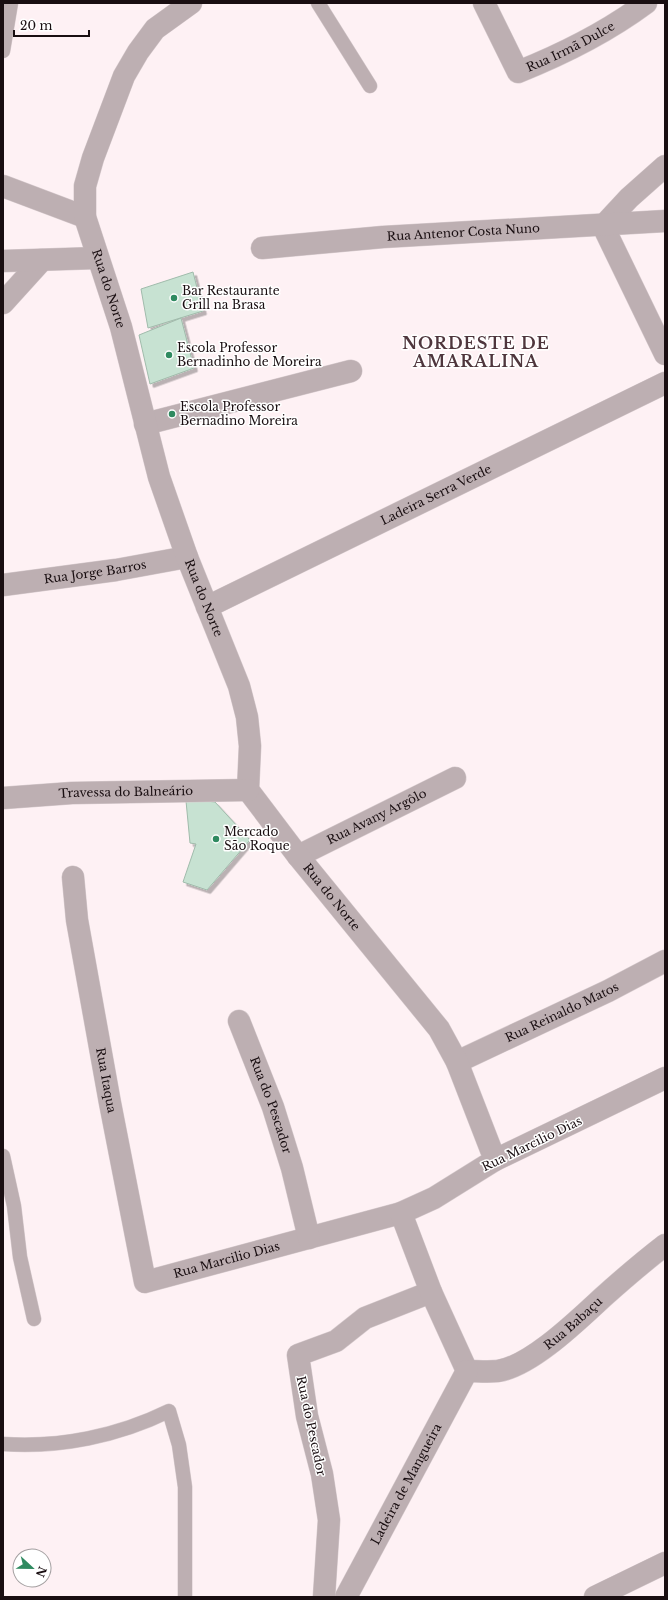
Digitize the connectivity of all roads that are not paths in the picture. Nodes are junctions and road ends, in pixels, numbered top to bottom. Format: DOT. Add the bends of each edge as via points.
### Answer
graph roads {
  1 [pos="11,3"];
  2 [pos="191,3"];
  3 [pos="318,3"];
  4 [pos="484,3"];
  5 [pos="646,3"];
  6 [pos="3,51"];
  7 [pos="370,86"];
  8 [pos="665,166"];
  9 [pos="3,186"];
  10 [pos="85,217"];
  11 [pos="665,221"];
  12 [pos="603,226"];
  13 [pos="262,248"];
  14 [pos="97,258"];
  15 [pos="42,260"];
  16 [pos="3,261"];
  17 [pos="3,302"];
  18 [pos="665,354"];
  19 [pos="351,371"];
  20 [pos="665,383"];
  21 [pos="145,424"];
  22 [pos="187,557"];
  23 [pos="3,585"];
  24 [pos="206,607"];
  25 [pos="456,778"];
  26 [pos="248,790"];
  27 [pos="3,798"];
  28 [pos="298,856"];
  29 [pos="73,877"];
  30 [pos="665,961"];
  31 [pos="239,1021"];
  32 [pos="457,1062"];
  33 [pos="665,1078"];
  34 [pos="3,1156"];
  35 [pos="495,1160"];
  36 [pos="401,1213"];
  37 [pos="309,1238"];
  38 [pos="665,1245"];
  39 [pos="145,1282"];
  40 [pos="431,1292"];
  41 [pos="34,1318"];
  42 [pos="467,1371"];
  43 [pos="3,1444"];
  44 [pos="665,1563"];
  45 [pos="185,1597"];
  46 [pos="324,1597"];
  47 [pos="346,1597"];
  48 [pos="595,1597"];
  1 -- 6 [label="lane"];
  2 -- 10 [label="street, Rua do Norte" via="155,30 124,76 85,186"];
  3 -- 7 [label="lane"];
  4 -- 5 [label="street, Rua Irmã Dulce" via="518,72 586,41"];
  8 -- 12 [label="street" via="629,198"];
  9 -- 10 [label="street"];
  10 -- 14 [label="street, Rua do Norte"];
  11 -- 12 [label="street, Rua Antenor Costa Nuno" via="638,221"];
  12 -- 13 [label="street, Rua Antenor Costa Nuno" via="384,237"];
  12 -- 18 [label="street"];
  14 -- 15 [label="street"];
  14 -- 21 [label="street, Rua do Norte" via="121,327"];
  15 -- 16 [label="street"];
  15 -- 17 [label="street"];
  19 -- 21 [label="street"];
  20 -- 24 [label="street, Ladeira Serra Verde"];
  21 -- 22 [label="street, Rua do Norte" via="159,477"];
  22 -- 23 [label="street, Rua Jorge Barros"];
  22 -- 24 [label="street, Rua do Norte"];
  24 -- 26 [label="street, Rua do Norte" via="239,686 248,717"];
  25 -- 28 [label="street, Rua Avany Argôlo"];
  26 -- 27 [label="street, Travessa do Balneário" via="72,793"];
  26 -- 28 [label="street, Rua do Norte"];
  28 -- 32 [label="street, Rua do Norte" via="439,1029"];
  29 -- 39 [label="street, Rua Itaqua" via="78,920 110,1103"];
  30 -- 32 [label="street, Rua Reinaldo Matos" via="608,991"];
  31 -- 37 [label="street, Rua do Pescador" via="273,1107 292,1168"];
  32 -- 35 [label="street, Rua do Norte"];
  33 -- 35 [label="street, Rua Marcilio Dias"];
  34 -- 41 [label="lane" via="14,1206 20,1257"];
  35 -- 36 [label="street, Rua Marcilio Dias" via="434,1198"];
  36 -- 37 [label="street, Rua Marcilio Dias"];
  36 -- 40 [label="street"];
  37 -- 39 [label="street, Rua Marcilio Dias"];
  38 -- 42 [label="street, Rua Babaçu" via="641,1263 575,1324 537,1353 516,1365 498,1371"];
  40 -- 42 [label="street"];
  40 -- 46 [label="street, Rua do Pescador" via="365,1318 336,1341 298,1355 307,1416 322,1474 329,1520"];
  42 -- 47 [label="street, Ladeira de Mangueira"];
  43 -- 45 [label="lane" via="89,1440 169,1411 179,1445 185,1487"];
  44 -- 48 [label="street"];
}
